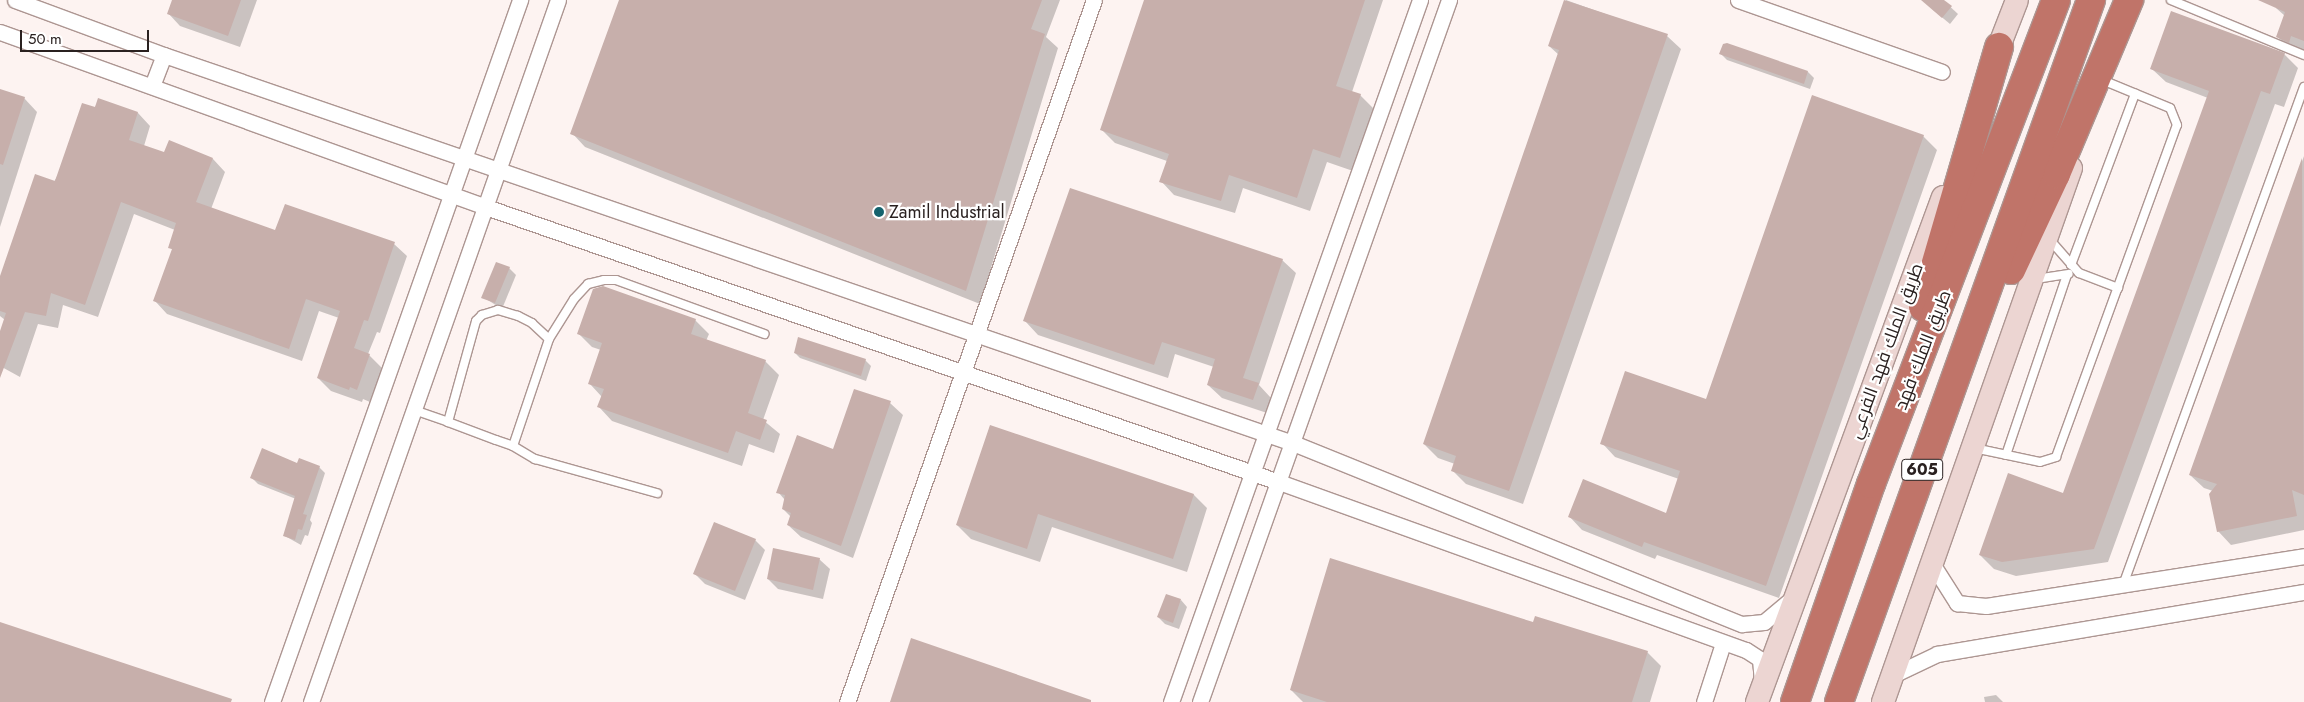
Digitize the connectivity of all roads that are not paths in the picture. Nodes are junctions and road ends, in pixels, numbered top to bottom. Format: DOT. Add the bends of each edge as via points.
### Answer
graph roads {
  1 [pos="15,0"];
  2 [pos="520,0"];
  3 [pos="558,0"];
  4 [pos="1094,0"];
  5 [pos="1420,0"];
  6 [pos="1449,0"];
  7 [pos="1738,0"];
  8 [pos="2017,0"];
  9 [pos="2056,0"];
  10 [pos="2091,0"];
  11 [pos="2129,0"];
  12 [pos="2171,0"];
  13 [pos="0,32"];
  14 [pos="1999,47"];
  15 [pos="164,55"];
  16 [pos="2304,55"];
  17 [pos="1942,72"];
  18 [pos="2102,80"];
  19 [pos="152,86"];
  20 [pos="2304,87"];
  21 [pos="2135,94"];
  22 [pos="464,159"];
  23 [pos="499,170"];
  24 [pos="452,193"];
  25 [pos="486,206"];
  26 [pos="2047,236"];
  27 [pos="2071,264"];
  28 [pos="2079,273"];
  29 [pos="2067,275"];
  30 [pos="2031,280"];
  31 [pos="2118,288"];
  32 [pos="764,334"];
  33 [pos="976,335"];
  34 [pos="549,339"];
  35 [pos="962,373"];
  36 [pos="414,410"];
  37 [pos="1941,418"];
  38 [pos="448,422"];
  39 [pos="1265,434"];
  40 [pos="1293,443"];
  41 [pos="513,446"];
  42 [pos="1972,448"];
  43 [pos="2006,455"];
  44 [pos="1252,473"];
  45 [pos="1279,482"];
  46 [pos="1871,484"];
  47 [pos="657,493"];
  48 [pos="2304,556"];
  49 [pos="1932,562"];
  50 [pos="2122,586"];
  51 [pos="2304,592"];
  52 [pos="1795,596"];
  53 [pos="1723,643"];
  54 [pos="1892,675"];
  55 [pos="1760,695"];
  56 [pos="272,702"];
  57 [pos="311,702"];
  58 [pos="847,702"];
  59 [pos="1171,702"];
  60 [pos="1200,702"];
  61 [pos="1704,702"];
  62 [pos="1795,702"];
  63 [pos="1840,702"];
  64 [pos="1883,702"];
  1 -- 15 [label="street"];
  2 -- 22 [label="street"];
  3 -- 23 [label="street"];
  4 -- 33 [label="street"];
  5 -- 39 [label="street"];
  6 -- 40 [label="street"];
  7 -- 17 [label="street"];
  8 -- 14 [label="main road, طريق الملك فهد الفرعي"];
  9 -- 46 [label="highway, طريق الملك فهد / 605"];
  10 -- 37 [label="highway, 605"];
  11 -- 18 [label="main road"];
  11 -- 37 [label="highway" via="2056,174"];
  12 -- 16 [label="lane"];
  13 -- 19 [label="street"];
  14 -- 46 [label="highway"];
  14 -- 52 [label="main road, طريق الملك فهد الفرعي"];
  15 -- 19 [label="street"];
  15 -- 22 [label="street"];
  18 -- 21 [label="lane"];
  18 -- 26 [label="main road"];
  19 -- 24 [label="street"];
  20 -- 50 [label="lane"];
  21 -- 27 [label="lane"];
  21 -- 31 [label="lane" via="2170,108 2177,125"];
  22 -- 23 [label="street"];
  22 -- 24 [label="street"];
  23 -- 25 [label="street"];
  23 -- 33 [label="street"];
  24 -- 25 [label="street"];
  24 -- 56 [label="street"];
  25 -- 35 [label="street"];
  25 -- 36 [label="street"];
  26 -- 27 [label="lane"];
  26 -- 30 [label="main road"];
  27 -- 28 [label="lane"];
  28 -- 29 [label="lane"];
  28 -- 31 [label="lane"];
  29 -- 30 [label="lane"];
  29 -- 43 [label="lane"];
  30 -- 42 [label="main road"];
  31 -- 43 [label="lane" via="2056,457 2040,462"];
  32 -- 34 [label="lane" via="616,280 604,280 588,284 574,299"];
  33 -- 35 [label="street"];
  33 -- 39 [label="street"];
  34 -- 38 [label="lane" via="532,323 518,316 498,310 482,315 476,321"];
  34 -- 41 [label="lane"];
  35 -- 44 [label="street"];
  35 -- 58 [label="street"];
  36 -- 38 [label="lane"];
  36 -- 57 [label="street"];
  37 -- 63 [label="highway, 605"];
  38 -- 41 [label="lane"];
  39 -- 40 [label="street"];
  39 -- 44 [label="street"];
  40 -- 45 [label="street"];
  40 -- 52 [label="street" via="1742,624 1764,622"];
  41 -- 47 [label="lane" via="535,459"];
  42 -- 43 [label="lane"];
  42 -- 49 [label="main road"];
  44 -- 45 [label="street"];
  44 -- 59 [label="street"];
  45 -- 53 [label="street"];
  45 -- 60 [label="street"];
  46 -- 62 [label="highway, طريق الملك فهد / 605"];
  48 -- 50 [label="street"];
  49 -- 50 [label="street" via="1957,604 1986,606"];
  49 -- 54 [label="main road"];
  51 -- 54 [label="street" via="1936,654"];
  52 -- 55 [label="main road, طريق الملك فهد الفرعي"];
  53 -- 55 [label="street" via="1746,650 1760,659"];
  53 -- 61 [label="street"];
  54 -- 64 [label="main road"];
}
